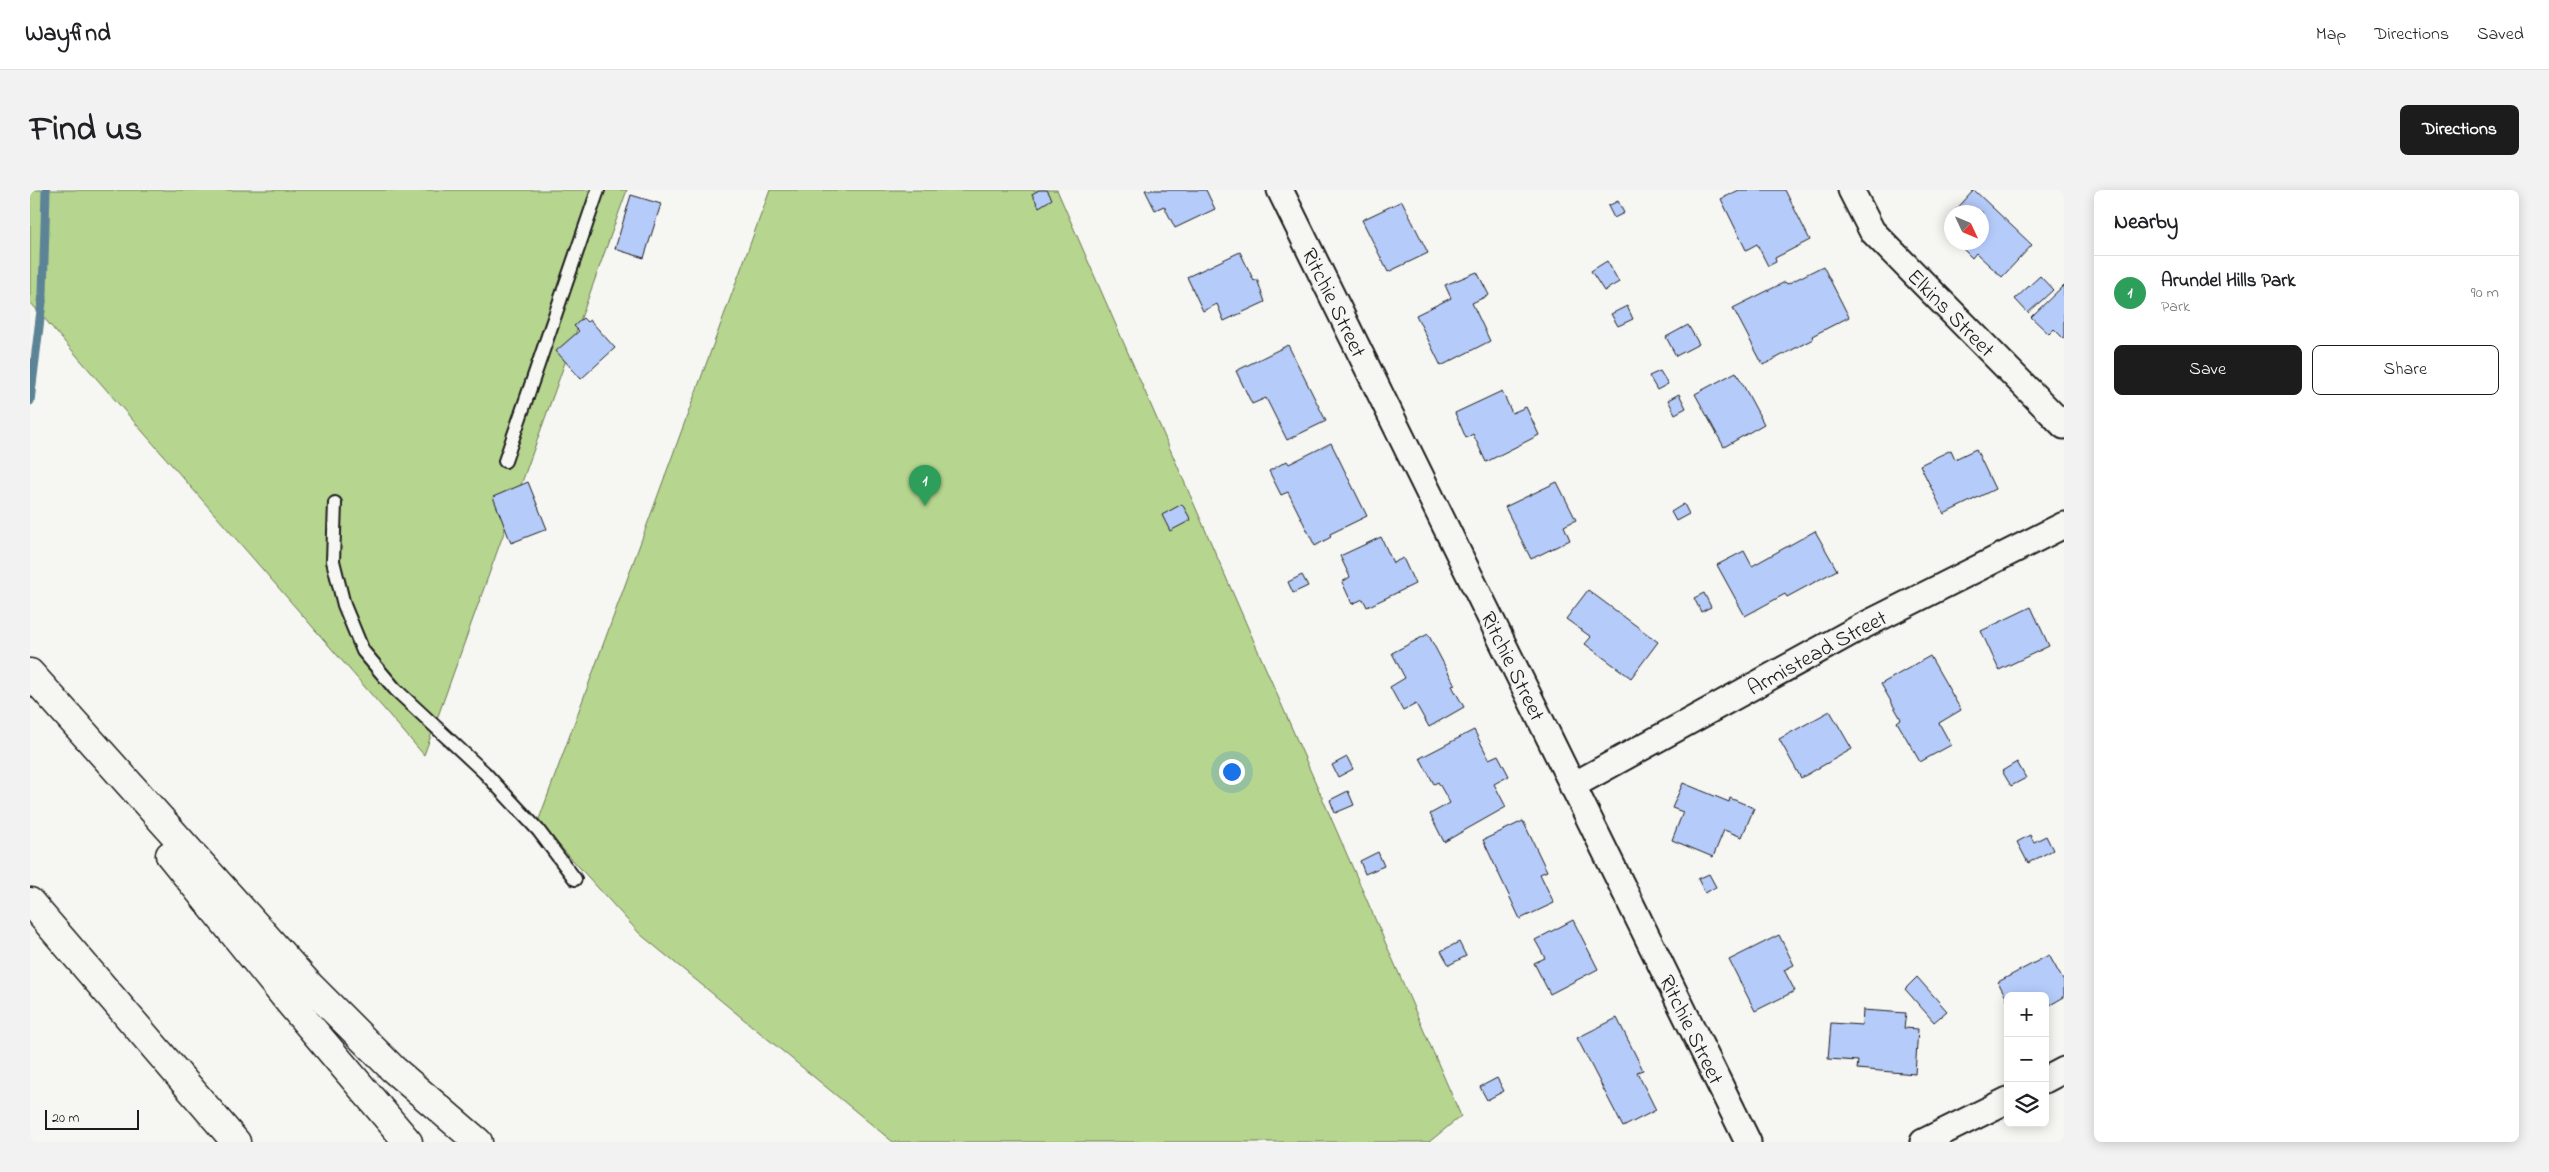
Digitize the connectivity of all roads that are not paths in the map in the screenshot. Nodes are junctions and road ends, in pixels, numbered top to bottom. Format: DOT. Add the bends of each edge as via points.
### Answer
graph roads {
  1 [pos="598,190"];
  2 [pos="1280,190"];
  3 [pos="1851,190"];
  4 [pos="2064,426"];
  5 [pos="505,461"];
  6 [pos="335,503"];
  7 [pos="2064,525"];
  8 [pos="30,673"];
  9 [pos="30,681"];
  10 [pos="1572,786"];
  11 [pos="575,879"];
  12 [pos="30,902"];
  13 [pos="2064,1070"];
  14 [pos="2049,1078"];
  15 [pos="2004,1102"];
  16 [pos="236,1142"];
  17 [pos="408,1142"];
  18 [pos="478,1142"];
  19 [pos="1748,1142"];
  20 [pos="1923,1142"];
  1 -- 5 [label="lane"];
  2 -- 10 [label="street, Ritchie Street"];
  3 -- 4 [label="street, Elkins Street" via="1872,230"];
  6 -- 11 [label="lane" via="333,562 344,605 363,651 395,689 484,772 538,830"];
  7 -- 10 [label="street, Armistead Street" via="1857,629"];
  8 -- 18 [label="highway" via="311,987 393,1069"];
  9 -- 17 [label="highway" via="290,1003"];
  10 -- 19 [label="street, Ritchie Street"];
  12 -- 16 [label="highway"];
  13 -- 14 [label="street"];
  15 -- 20 [label="street"];
}
